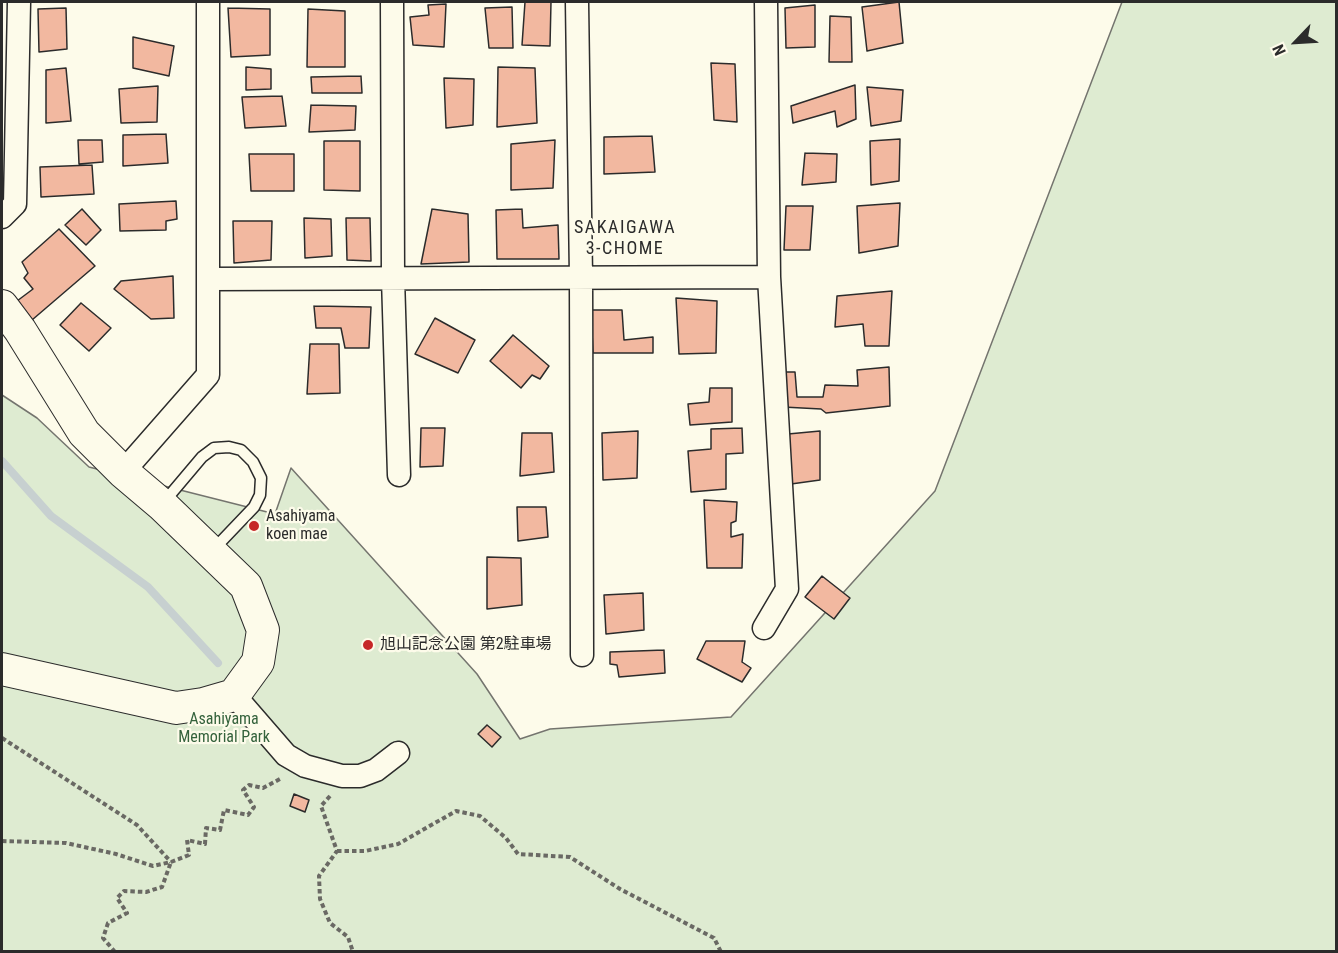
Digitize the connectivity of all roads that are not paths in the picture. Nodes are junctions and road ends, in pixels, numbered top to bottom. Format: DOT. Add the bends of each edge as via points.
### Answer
graph roads {
  1 [pos="19,2"];
  2 [pos="208,2"];
  3 [pos="392,2"];
  4 [pos="577,2"];
  5 [pos="766,2"];
  6 [pos="2,217"];
  7 [pos="581,277"];
  8 [pos="769,277"];
  9 [pos="393,278"];
  10 [pos="208,279"];
  11 [pos="2,306"];
  12 [pos="123,472"];
  13 [pos="399,475"];
  14 [pos="162,505"];
  15 [pos="211,552"];
  16 [pos="764,628"];
  17 [pos="582,655"];
  18 [pos="2,669"];
  19 [pos="234,695"];
  20 [pos="398,753"];
  1 -- 6 [label="street" via="15,204"];
  2 -- 10 [label="street"];
  3 -- 9 [label="street"];
  4 -- 7 [label="street"];
  5 -- 8 [label="street"];
  7 -- 8 [label="street"];
  7 -- 9 [label="street"];
  7 -- 17 [label="street"];
  8 -- 16 [label="street" via="787,589"];
  9 -- 10 [label="street"];
  9 -- 13 [label="street"];
  10 -- 12 [label="street" via="208,375"];
  11 -- 12 [label="street" via="84,433"];
  12 -- 14 [label="street"];
  14 -- 15 [label="street"];
  14 -- 15 [label="lane" via="202,456 214,448 241,450 261,478 260,495 254,507"];
  15 -- 19 [label="street" via="246,586 263,630 258,662"];
  18 -- 19 [label="street" via="176,708"];
  19 -- 20 [label="street" via="286,754 304,765 333,774 360,776 376,770"];
}
